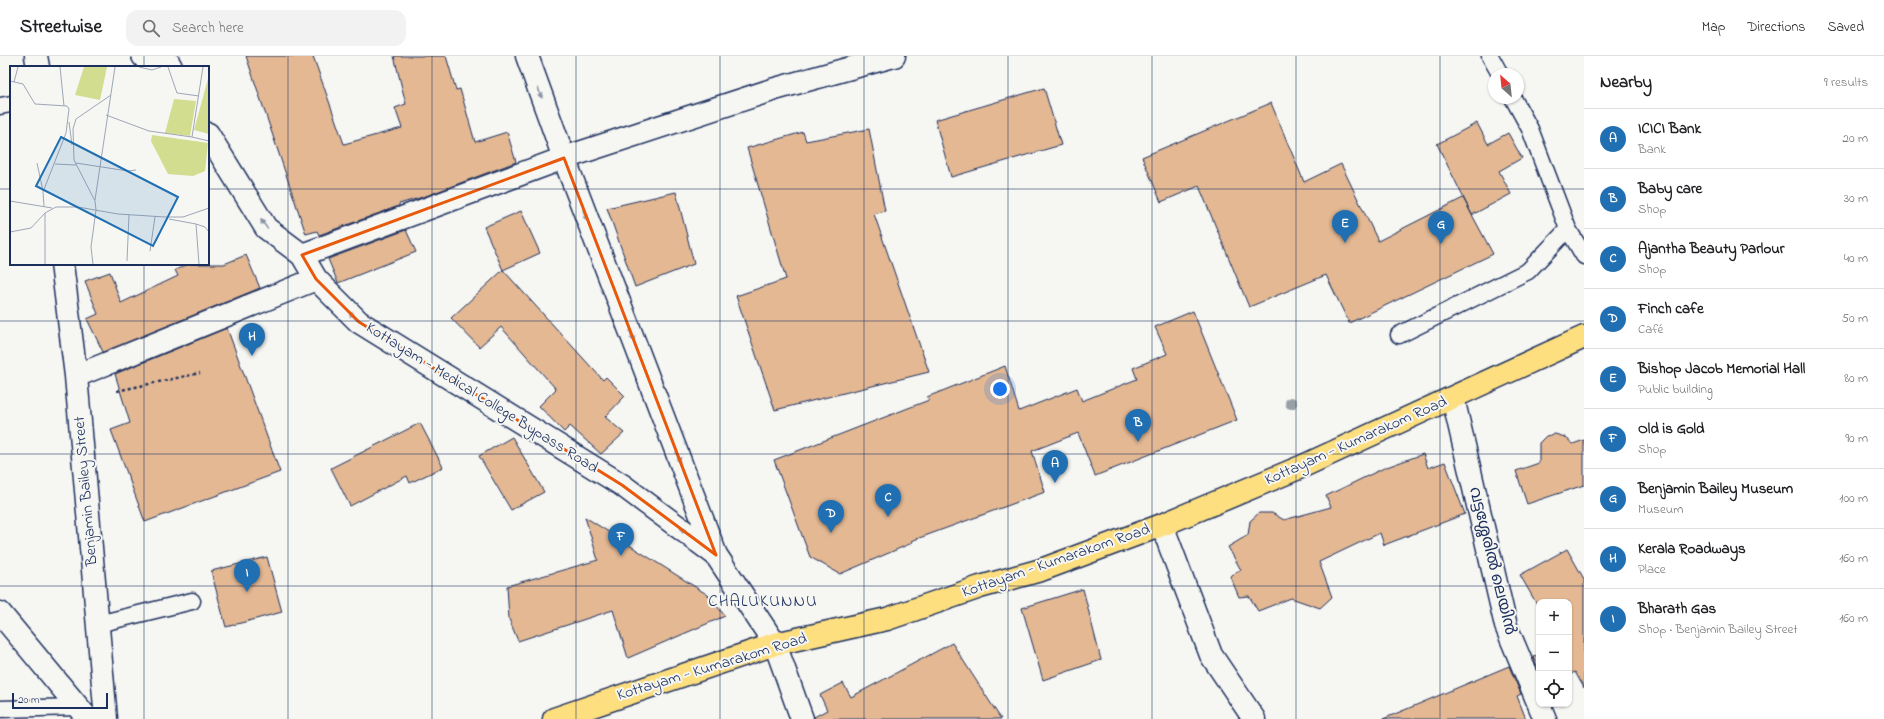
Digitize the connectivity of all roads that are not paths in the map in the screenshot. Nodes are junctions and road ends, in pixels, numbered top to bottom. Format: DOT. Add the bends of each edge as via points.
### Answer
graph roads {
  1 [pos="36,56"];
  2 [pos="143,56"];
  3 [pos="165,56"];
  4 [pos="527,56"];
  5 [pos="894,56"];
  6 [pos="1490,56"];
  7 [pos="38,66"];
  8 [pos="152,66"];
  9 [pos="170,66"];
  10 [pos="1497,68"];
  11 [pos="10,104"];
  12 [pos="1516,104"];
  13 [pos="0,106"];
  14 [pos="209,136"];
  15 [pos="564,158"];
  16 [pos="1568,229"];
  17 [pos="302,255"];
  18 [pos="1584,256"];
  19 [pos="62,265"];
  20 [pos="316,279"];
  21 [pos="1399,335"];
  22 [pos="1584,337"];
  23 [pos="1574,348"];
  24 [pos="76,376"];
  25 [pos="1453,398"];
  26 [pos="1162,525"];
  27 [pos="716,555"];
  28 [pos="192,601"];
  29 [pos="0,613"];
  30 [pos="98,624"];
  31 [pos="775,644"];
  32 [pos="0,709"];
  33 [pos="83,713"];
  34 [pos="106,719"];
  35 [pos="554,719"];
  36 [pos="802,719"];
  37 [pos="1254,719"];
  38 [pos="1545,719"];
  1 -- 7 [label="street"];
  2 -- 8 [label="street"];
  3 -- 9 [label="street"];
  4 -- 15 [label="street, one-way"];
  5 -- 15 [label="street" via="775,89"];
  6 -- 10 [label="lane"];
  11 -- 13 [label="lane"];
  12 -- 16 [label="lane" via="1530,129"];
  17 -- 14 [label="street, Kottayam - Medical College Bypass Road, one-way" via="266,228"];
  15 -- 17 [label="street"];
  15 -- 27 [label="street, one-way"];
  16 -- 18 [label="lane"];
  16 -- 21 [label="lane" via="1528,271"];
  17 -- 20 [label="street, Kottayam - Medical College Bypass Road"];
  19 -- 24 [label="street, Benjamin Bailey Street"];
  20 -- 24 [label="street"];
  27 -- 20 [label="street, Kottayam - Medical College Bypass Road, one-way" via="622,485 359,322"];
  22 -- 23 [label="main road, Kottayam - Kumarakom Road"];
  23 -- 25 [label="main road, Kottayam - Kumarakom Road"];
  24 -- 30 [label="street, Benjamin Bailey Street"];
  25 -- 26 [label="main road, Kottayam - Kumarakom Road" via="1301,467"];
  25 -- 38 [label="street, വട്ടശ്ശേരിൽ ലെയിൻ" via="1506,626"];
  26 -- 31 [label="main road, Kottayam - Kumarakom Road" via="1041,570 980,587 886,619"];
  26 -- 37 [label="street" via="1211,655"];
  27 -- 31 [label="street, Kottayam - Medical College Bypass Road"];
  28 -- 30 [label="lane"];
  29 -- 33 [label="street"];
  30 -- 34 [label="street, Benjamin Bailey Street"];
  31 -- 35 [label="main road, Kottayam - Kumarakom Road"];
  31 -- 36 [label="street, Kottayam - Medical College Bypass Road"];
  32 -- 33 [label="lane"];
}
